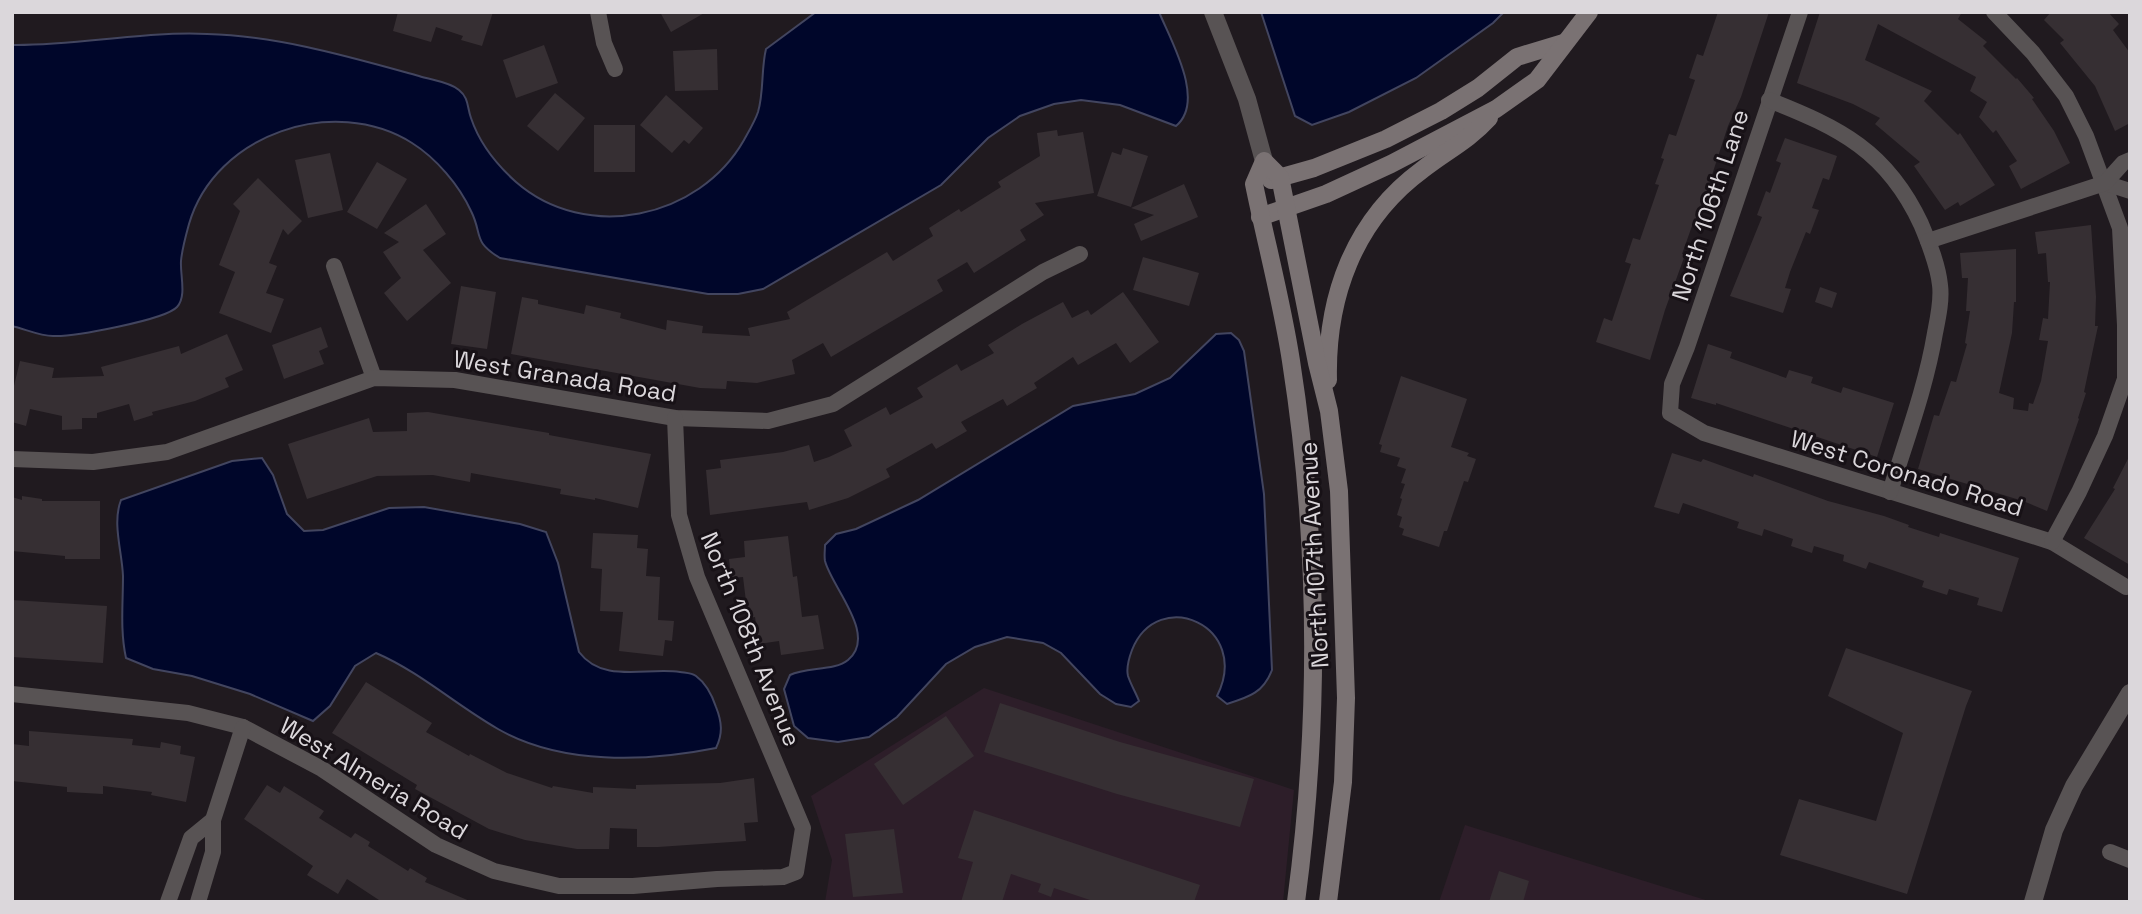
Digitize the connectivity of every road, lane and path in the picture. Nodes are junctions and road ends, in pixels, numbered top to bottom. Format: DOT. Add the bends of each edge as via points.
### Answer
graph roads {
  1 [pos="598,12"];
  2 [pos="1213,12"];
  3 [pos="1589,12"];
  4 [pos="1800,12"];
  5 [pos="1994,12"];
  6 [pos="1563,43"];
  7 [pos="615,69"];
  8 [pos="1769,100"];
  9 [pos="1496,109"];
  10 [pos="2130,160"];
  11 [pos="1264,161"];
  12 [pos="2105,183"];
  13 [pos="2130,191"];
  14 [pos="1284,193"];
  15 [pos="1257,200"];
  16 [pos="1928,241"];
  17 [pos="1080,254"];
  18 [pos="334,266"];
  19 [pos="374,378"];
  20 [pos="1329,411"];
  21 [pos="1670,413"];
  22 [pos="675,418"];
  23 [pos="12,459"];
  24 [pos="1890,492"];
  25 [pos="1339,495"];
  26 [pos="1307,497"];
  27 [pos="2052,542"];
  28 [pos="2126,587"];
  29 [pos="2130,693"];
  30 [pos="12,694"];
  31 [pos="243,727"];
  32 [pos="213,820"];
  33 [pos="2110,852"];
  34 [pos="2130,860"];
  35 [pos="796,872"];
  36 [pos="169,902"];
  37 [pos="198,902"];
  38 [pos="1296,902"];
  39 [pos="1328,902"];
  40 [pos="2033,902"];
  1 -- 7 [label="street"];
  2 -- 11 [label="street" via="1247,99"];
  3 -- 6 [label="main road"];
  4 -- 8 [label="street, North 106th Lane"];
  5 -- 12 [label="street" via="2066,96"];
  6 -- 9 [label="main road" via="1537,80"];
  6 -- 14 [label="main road" via="1517,57 1441,111 1314,168"];
  8 -- 16 [label="street" via="1840,130 1868,152 1893,176"];
  8 -- 21 [label="street, North 106th Lane" via="1672,384"];
  9 -- 14 [label="main road" via="1326,194"];
  9 -- 20 [label="main road" via="1472,136 1421,170 1383,204 1365,230 1341,279 1333,309"];
  10 -- 12 [label="street"];
  11 -- 14 [label="main road"];
  11 -- 15 [label="main road"];
  12 -- 13 [label="street"];
  12 -- 16 [label="street"];
  12 -- 27 [label="street" via="2120,228 2125,379 2105,436"];
  14 -- 15 [label="main road"];
  14 -- 15 [label="main road"];
  14 -- 20 [label="main road, North 107th Avenue"];
  15 -- 26 [label="main road, North 107th Avenue" via="1291,359"];
  16 -- 24 [label="street" via="1940,285 1938,317 1930,360"];
  17 -- 22 [label="street, West Granada Road" via="1042,272 833,404 768,421"];
  18 -- 19 [label="street"];
  19 -- 22 [label="street, West Granada Road" via="455,380"];
  19 -- 23 [label="street, West Granada Road" via="167,452 93,462"];
  20 -- 25 [label="main road, North 107th Avenue"];
  21 -- 24 [label="street, West Coronado Road" via="1704,433"];
  22 -- 35 [label="street, North 108th Avenue" via="679,515 696,577 803,828"];
  24 -- 27 [label="street, West Coronado Road"];
  25 -- 26 [label="main road"];
  25 -- 39 [label="main road, North 107th Avenue" via="1346,698 1343,782"];
  26 -- 38 [label="main road, North 107th Avenue" via="1312,743"];
  27 -- 28 [label="street, West Coronado Road"];
  29 -- 40 [label="street" via="2074,786 2054,830"];
  30 -- 31 [label="street, West Almeria Road" via="188,713"];
  31 -- 32 [label="street"];
  31 -- 35 [label="street, West Almeria Road" via="321,769 436,845 494,871 559,886 783,877"];
  32 -- 36 [label="street" via="191,838"];
  32 -- 37 [label="street" via="214,852"];
  33 -- 34 [label="street"];
}
